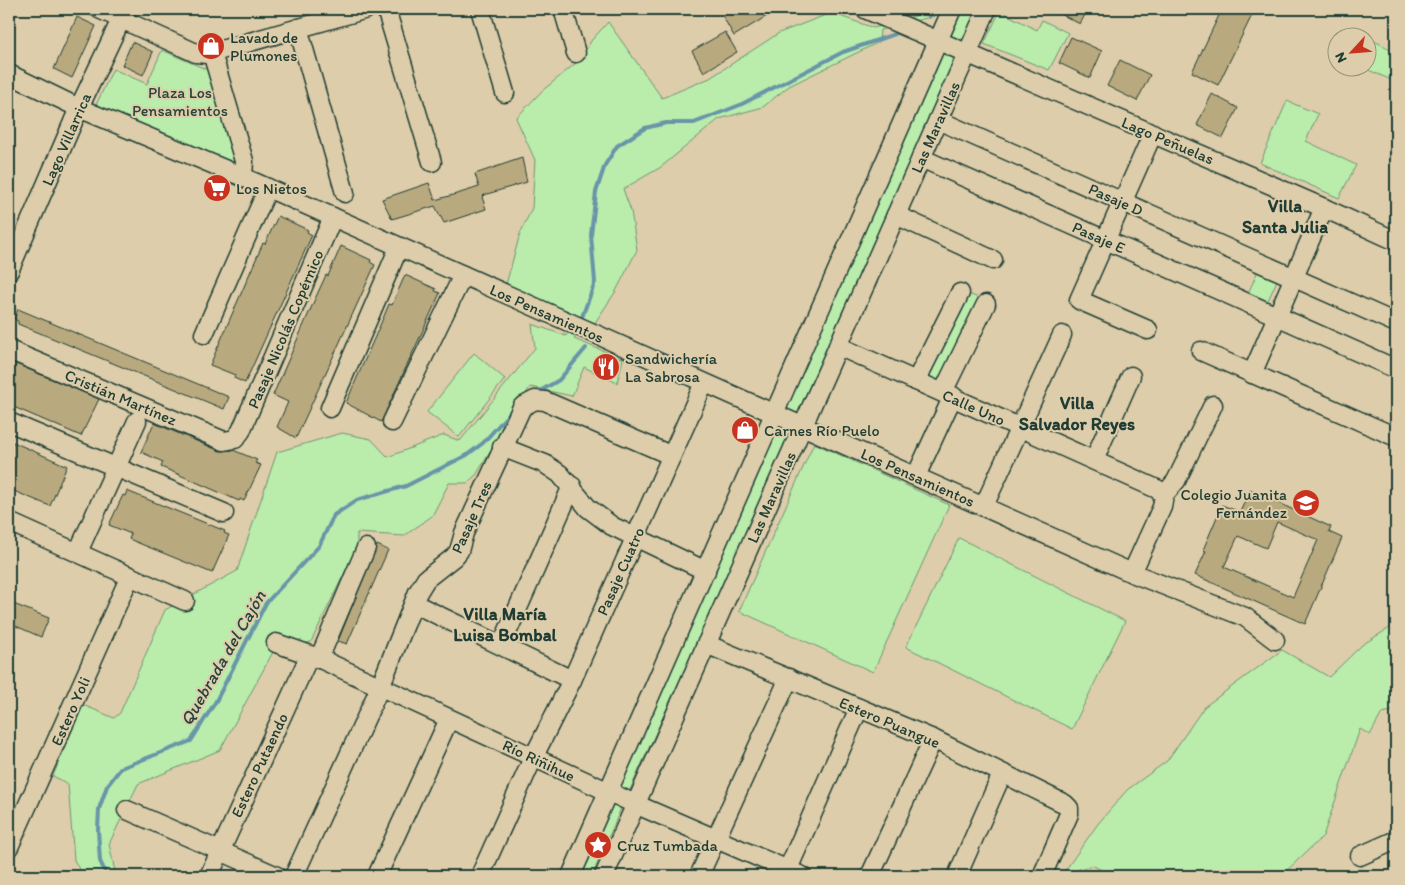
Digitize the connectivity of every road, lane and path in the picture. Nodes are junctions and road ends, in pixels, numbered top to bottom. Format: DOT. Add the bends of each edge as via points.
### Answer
graph roads {
  1 [pos="99,9"];
  2 [pos="367,9"];
  3 [pos="386,9"];
  4 [pos="480,9"];
  5 [pos="563,9"];
  6 [pos="865,9"];
  7 [pos="952,9"];
  8 [pos="987,9"];
  9 [pos="124,14"];
  10 [pos="298,28"];
  11 [pos="938,40"];
  12 [pos="212,53"];
  13 [pos="576,53"];
  14 [pos="968,53"];
  15 [pos="9,74"];
  16 [pos="505,93"];
  17 [pos="79,108"];
  18 [pos="938,120"];
  19 [pos="1153,133"];
  20 [pos="921,158"];
  21 [pos="432,162"];
  22 [pos="243,177"];
  23 [pos="268,188"];
  24 [pos="345,193"];
  25 [pos="1122,202"];
  26 [pos="1324,208"];
  27 [pos="896,215"];
  28 [pos="333,217"];
  29 [pos="1105,240"];
  30 [pos="1396,241"];
  31 [pos="399,247"];
  32 [pos="993,260"];
  33 [pos="9,271"];
  34 [pos="463,275"];
  35 [pos="1294,278"];
  36 [pos="960,293"];
  37 [pos="986,304"];
  38 [pos="1277,317"];
  39 [pos="1396,323"];
  40 [pos="1148,330"];
  41 [pos="204,334"];
  42 [pos="1062,335"];
  43 [pos="838,346"];
  44 [pos="9,350"];
  45 [pos="1201,351"];
  46 [pos="1396,369"];
  47 [pos="1252,374"];
  48 [pos="1130,376"];
  49 [pos="916,381"];
  50 [pos="704,383"];
  51 [pos="948,394"];
  52 [pos="1213,404"];
  53 [pos="330,408"];
  54 [pos="775,415"];
  55 [pos="137,420"];
  56 [pos="9,422"];
  57 [pos="392,422"];
  58 [pos="802,427"];
  59 [pos="1019,427"];
  60 [pos="1396,437"];
  61 [pos="235,439"];
  62 [pos="502,447"];
  63 [pos="670,455"];
  64 [pos="1094,460"];
  65 [pos="115,469"];
  66 [pos="916,476"];
  67 [pos="572,486"];
  68 [pos="1164,495"];
  69 [pos="984,506"];
  70 [pos="224,514"];
  71 [pos="9,522"];
  72 [pos="634,538"];
  73 [pos="366,548"];
  74 [pos="78,552"];
  75 [pos="706,571"];
  76 [pos="1132,573"];
  77 [pos="130,576"];
  78 [pos="185,601"];
  79 [pos="414,604"];
  80 [pos="1275,640"];
  81 [pos="276,642"];
  82 [pos="502,644"];
  83 [pos="706,644"];
  84 [pos="316,658"];
  85 [pos="789,678"];
  86 [pos="572,680"];
  87 [pos="380,687"];
  88 [pos="859,708"];
  89 [pos="449,719"];
  90 [pos="933,739"];
  91 [pos="534,758"];
  92 [pos="1002,774"];
  93 [pos="608,792"];
  94 [pos="636,804"];
  95 [pos="127,810"];
  96 [pos="716,838"];
  97 [pos="1396,840"];
  98 [pos="9,847"];
  99 [pos="219,851"];
  100 [pos="1360,856"];
  101 [pos="792,874"];
  102 [pos="209,876"];
  103 [pos="277,876"];
  104 [pos="294,876"];
  105 [pos="377,876"];
  106 [pos="480,876"];
  107 [pos="571,876"];
  108 [pos="604,876"];
  109 [pos="699,876"];
  110 [pos="870,876"];
  111 [pos="957,876"];
  112 [pos="1042,876"];
  1 -- 9 [label="street"];
  2 -- 10 [label="street"];
  3 -- 21 [label="street"];
  4 -- 16 [label="street"];
  5 -- 13 [label="street"];
  6 -- 11 [label="street, Lago Peñuelas"];
  7 -- 11 [label="street, Las Maravillas"];
  8 -- 14 [label="street, Las Maravillas"];
  9 -- 12 [label="street" via="196,53"];
  9 -- 17 [label="street, Lago Villarrica"];
  10 -- 12 [label="street"];
  10 -- 24 [label="street"];
  11 -- 14 [label="street, Lago Peñuelas"];
  11 -- 54 [label="street, Las Maravillas"];
  12 -- 22 [label="street" via="244,162"];
  14 -- 18 [label="street, Las Maravillas"];
  14 -- 19 [label="street, Lago Peñuelas"];
  15 -- 17 [label="street, Los Pensamientos"];
  17 -- 22 [label="street, Los Pensamientos"];
  17 -- 33 [label="street, Lago Villarrica"];
  18 -- 20 [label="street, Las Maravillas"];
  18 -- 25 [label="street, Pasaje D"];
  19 -- 25 [label="street"];
  19 -- 26 [label="street, Lago Peñuelas"];
  20 -- 27 [label="street, Las Maravillas"];
  20 -- 29 [label="street, Pasaje E"];
  22 -- 23 [label="street, Los Pensamientos"];
  23 -- 28 [label="street, Los Pensamientos"];
  23 -- 41 [label="street"];
  25 -- 29 [label="street"];
  25 -- 35 [label="street, Pasaje D"];
  26 -- 30 [label="street, Lago Peñuelas"];
  26 -- 35 [label="street"];
  27 -- 32 [label="street"];
  27 -- 43 [label="street, Las Maravillas"];
  28 -- 31 [label="street, Los Pensamientos"];
  28 -- 61 [label="street, Pasaje Nicolás Copérnico" via="241,432"];
  29 -- 38 [label="street, Pasaje E"];
  29 -- 40 [label="street" via="1079,300"];
  31 -- 34 [label="street, Los Pensamientos"];
  31 -- 53 [label="street"];
  34 -- 50 [label="street, Los Pensamientos"];
  34 -- 57 [label="street"];
  35 -- 38 [label="street"];
  35 -- 39 [label="street, Pasaje D"];
  36 -- 49 [label="street"];
  37 -- 51 [label="street"];
  38 -- 46 [label="street, Pasaje E"];
  38 -- 47 [label="street"];
  42 -- 59 [label="street"];
  43 -- 49 [label="street, Calle Uno"];
  43 -- 58 [label="street, Las Maravillas"];
  44 -- 61 [label="street, Cristián Martínez" via="224,441"];
  45 -- 47 [label="street"];
  47 -- 60 [label="street"];
  48 -- 64 [label="street"];
  49 -- 51 [label="street, Calle Uno"];
  50 -- 54 [label="street, Los Pensamientos"];
  50 -- 63 [label="street, Pasaje Cuatro"];
  51 -- 59 [label="street, Calle Uno"];
  51 -- 66 [label="street"];
  52 -- 68 [label="street" via="1176,481"];
  54 -- 58 [label="street, Los Pensamientos"];
  54 -- 75 [label="street, Las Maravillas"];
  55 -- 65 [label="street"];
  56 -- 65 [label="street"];
  58 -- 66 [label="street, Los Pensamientos"];
  58 -- 83 [label="street, Las Maravillas"];
  59 -- 64 [label="street, Calle Uno"];
  59 -- 69 [label="street"];
  62 -- 63 [label="street, Pasaje Tres" via="522,407 535,400 545,401"];
  62 -- 67 [label="street" via="545,464"];
  62 -- 79 [label="street, Pasaje Tres" via="459,550 426,580"];
  63 -- 72 [label="street, Pasaje Cuatro"];
  64 -- 68 [label="street, Calle Uno"];
  65 -- 70 [label="street"];
  65 -- 74 [label="street"];
  66 -- 69 [label="street, Los Pensamientos"];
  67 -- 72 [label="street" via="599,517"];
  67 -- 82 [label="street"];
  68 -- 76 [label="street" via="1162,507"];
  69 -- 76 [label="street, Los Pensamientos"];
  71 -- 74 [label="street"];
  72 -- 75 [label="street"];
  72 -- 86 [label="street, Pasaje Cuatro"];
  73 -- 84 [label="street, Estero Putaendo"];
  74 -- 77 [label="street"];
  75 -- 93 [label="street, Las Maravillas"];
  76 -- 80 [label="street, Los Pensamientos" via="1245,617"];
  77 -- 78 [label="street"];
  77 -- 98 [label="street, Estero Yoli"];
  79 -- 82 [label="street"];
  79 -- 87 [label="street, Pasaje Tres"];
  81 -- 84 [label="street, Río Riñihue"];
  82 -- 86 [label="street"];
  83 -- 85 [label="street, Estero Puangue"];
  83 -- 94 [label="street, Las Maravillas"];
  84 -- 87 [label="street, Río Riñihue"];
  84 -- 99 [label="street, Estero Putaendo" via="308,661"];
  85 -- 88 [label="street, Estero Puangue"];
  85 -- 96 [label="street"];
  86 -- 91 [label="street, Pasaje Cuatro"];
  87 -- 89 [label="street, Río Riñihue"];
  87 -- 104 [label="street, Pasaje Tres"];
  88 -- 90 [label="street, Estero Puangue"];
  88 -- 101 [label="street"];
  89 -- 91 [label="street, Río Riñihue"];
  89 -- 105 [label="street"];
  90 -- 92 [label="street, Estero Puangue"];
  90 -- 110 [label="street"];
  91 -- 93 [label="street, Río Riñihue"];
  91 -- 106 [label="street, Pasaje Cuatro"];
  92 -- 111 [label="street"];
  92 -- 112 [label="street, Estero Puangue" via="1069,808"];
  93 -- 94 [label="street, Río Riñihue"];
  93 -- 107 [label="street, Las Maravillas"];
  94 -- 96 [label="street, Río Riñihue"];
  94 -- 108 [label="street, Las Maravillas"];
  95 -- 99 [label="street"];
  96 -- 101 [label="street, Río Riñihue"];
  96 -- 109 [label="street"];
  97 -- 100 [label="street"];
  99 -- 102 [label="street, Estero Putaendo"];
  99 -- 103 [label="street"];
}
